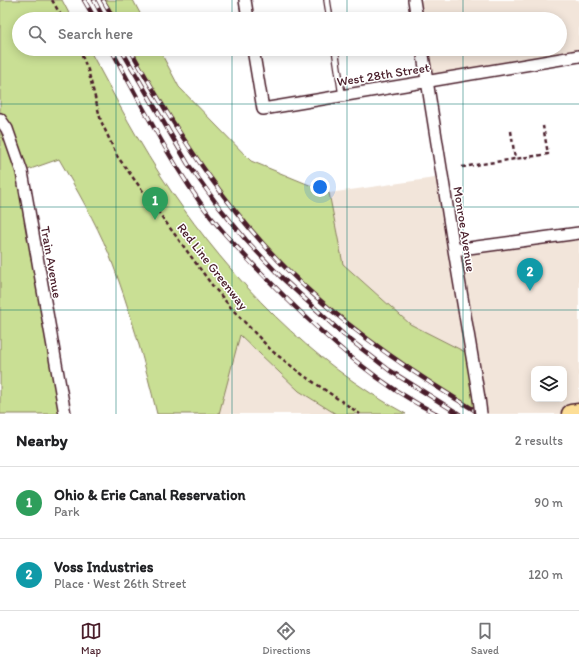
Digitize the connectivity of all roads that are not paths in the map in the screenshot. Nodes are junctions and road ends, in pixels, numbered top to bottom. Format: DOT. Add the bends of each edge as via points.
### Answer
graph roads {
  1 [pos="245,0"];
  2 [pos="327,0"];
  3 [pos="414,0"];
  4 [pos="247,12"];
  5 [pos="329,12"];
  6 [pos="416,12"];
  7 [pos="254,56"];
  8 [pos="336,56"];
  9 [pos="423,56"];
  10 [pos="579,56"];
  11 [pos="428,81"];
  12 [pos="342,95"];
  13 [pos="0,119"];
  14 [pos="579,232"];
  15 [pos="454,250"];
  16 [pos="579,413"];
  17 [pos="65,414"];
  18 [pos="481,414"];
  19 [pos="571,414"];
  1 -- 4 [label="street"];
  2 -- 5 [label="lane"];
  3 -- 6 [label="street"];
  7 -- 12 [label="street, West 28th Street" via="263,109"];
  8 -- 12 [label="lane"];
  9 -- 11 [label="street, Monroe Avenue"];
  10 -- 11 [label="street, West 28th Street"];
  11 -- 12 [label="street, West 28th Street"];
  11 -- 15 [label="street, Monroe Avenue"];
  13 -- 17 [label="street, Train Avenue" via="7,129 22,172"];
  14 -- 15 [label="street"];
  15 -- 18 [label="street, Monroe Avenue, bridge"];
  16 -- 19 [label="main road"];
}
